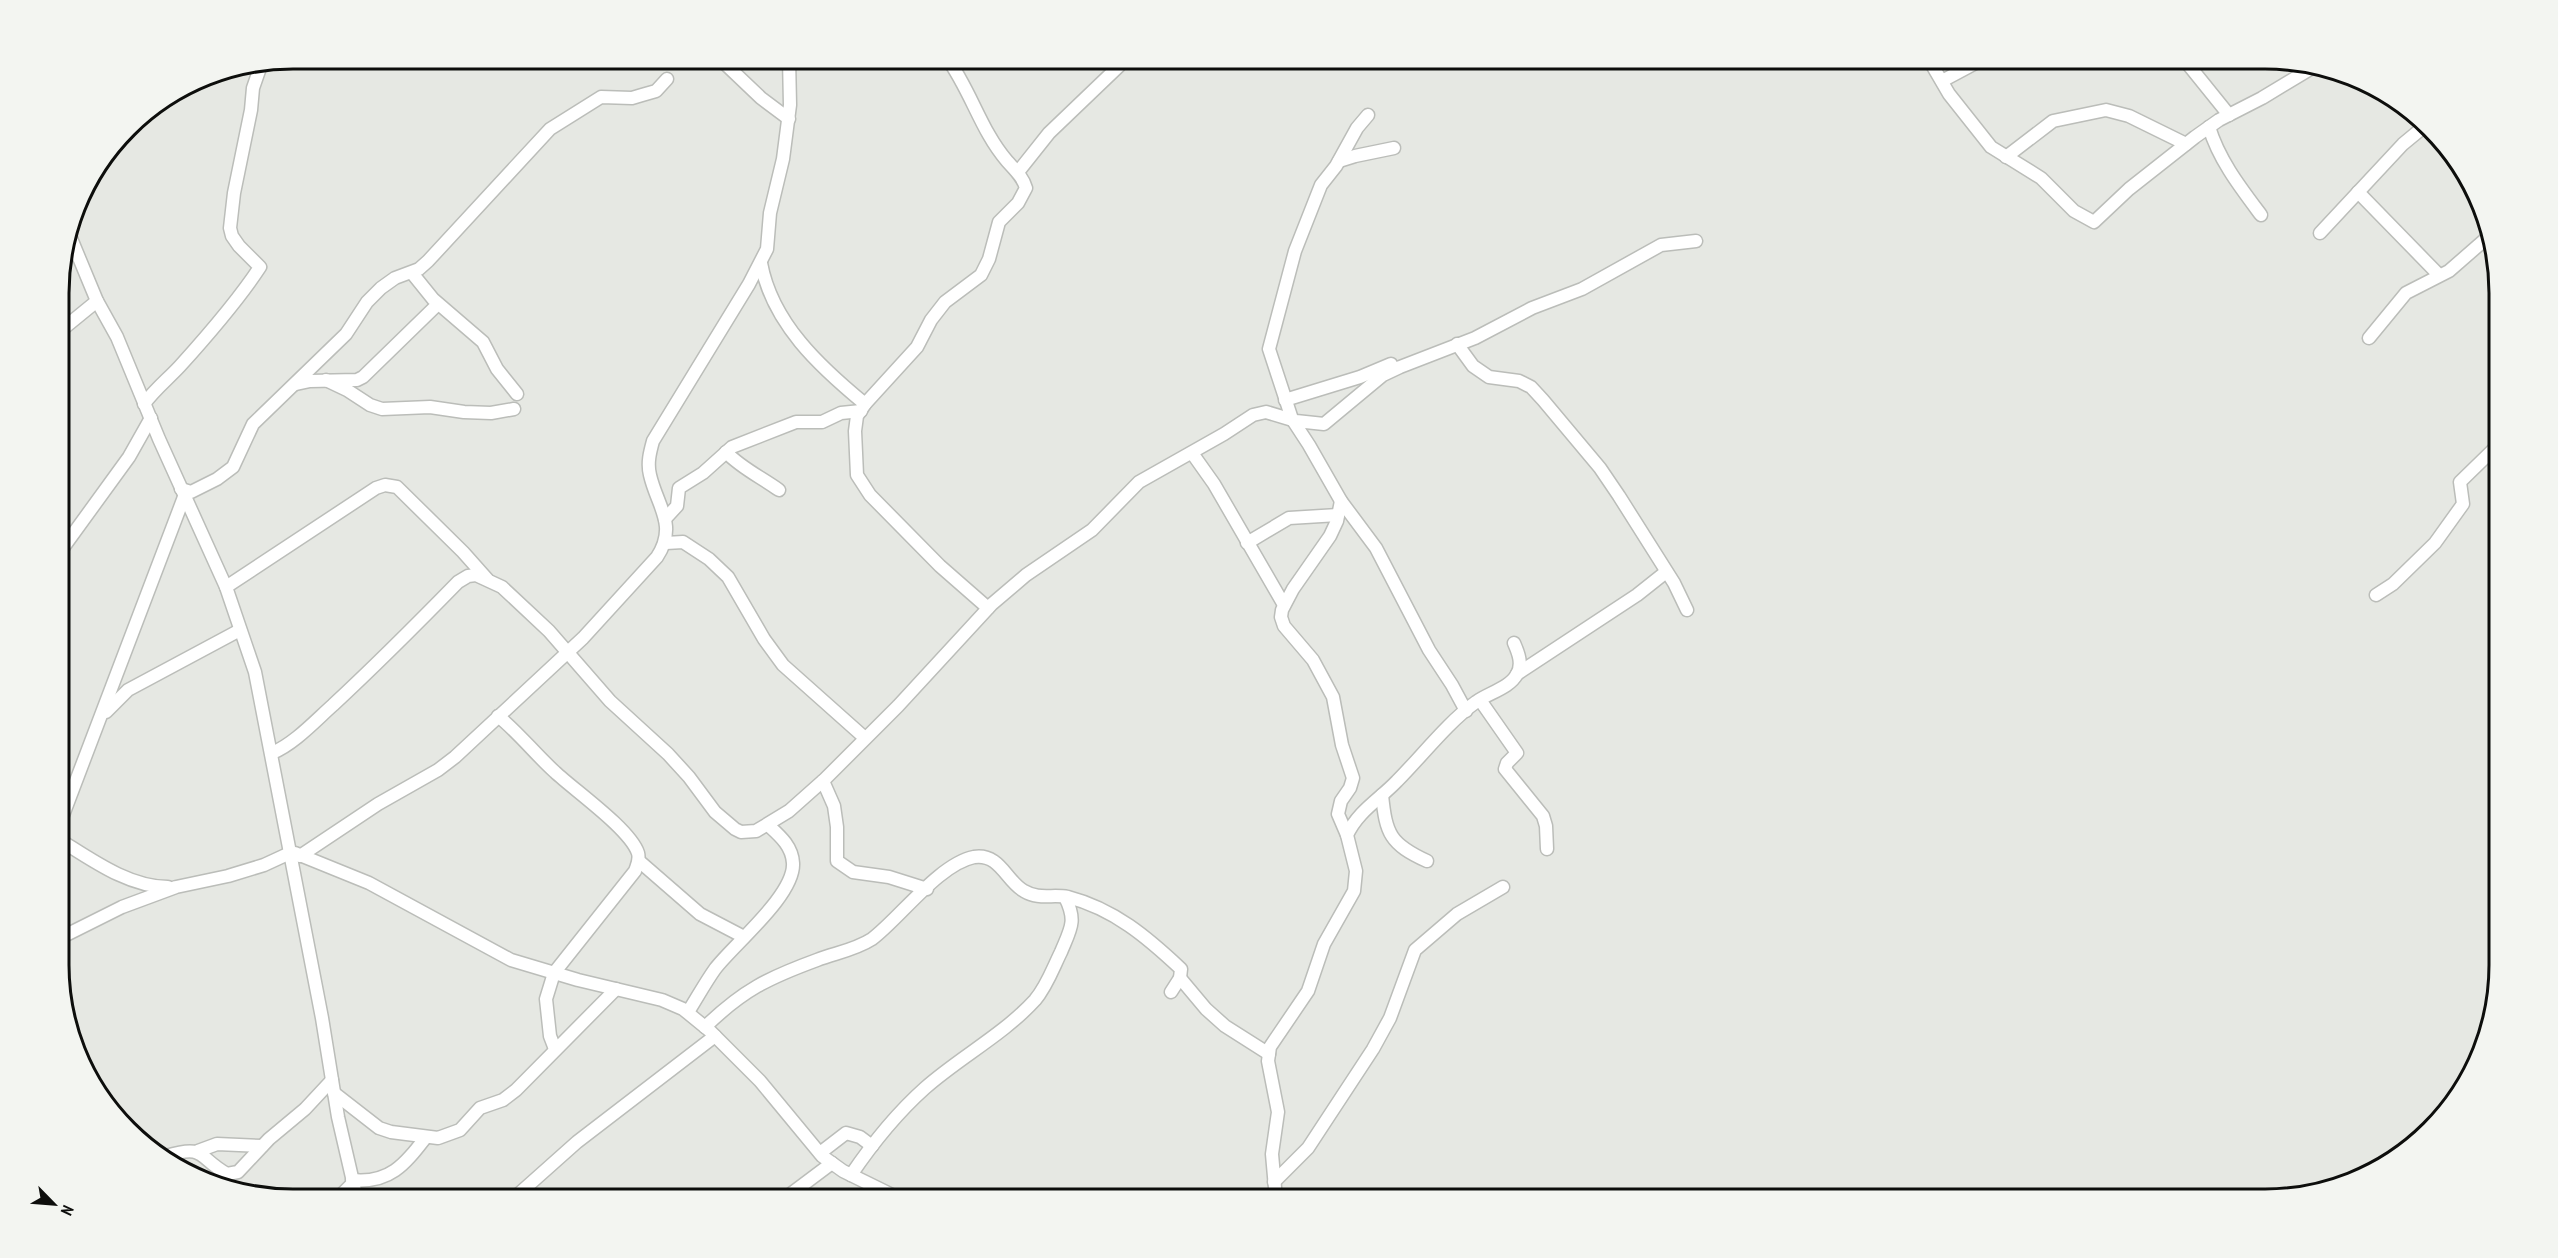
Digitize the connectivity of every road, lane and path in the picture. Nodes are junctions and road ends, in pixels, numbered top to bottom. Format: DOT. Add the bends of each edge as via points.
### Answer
graph roads {
  1 [pos="731,69"];
  2 [pos="789,69"];
  3 [pos="955,69"];
  4 [pos="1116,69"];
  5 [pos="1935,69"];
  6 [pos="1964,69"];
  7 [pos="2191,69"];
  8 [pos="259,72"];
  9 [pos="2304,72"];
  10 [pos="667,80"];
  11 [pos="1942,81"];
  12 [pos="1368,115"];
  13 [pos="2229,115"];
  14 [pos="789,118"];
  15 [pos="2209,127"];
  16 [pos="2419,131"];
  17 [pos="2186,144"];
  18 [pos="1394,148"];
  19 [pos="2006,157"];
  20 [pos="1339,162"];
  21 [pos="1018,172"];
  22 [pos="2358,192"];
  23 [pos="2261,215"];
  24 [pos="2320,233"];
  25 [pos="1696,241"];
  26 [pos="2483,241"];
  27 [pos="74,246"];
  28 [pos="761,263"];
  29 [pos="412,273"];
  30 [pos="2439,275"];
  31 [pos="97,301"];
  32 [pos="438,304"];
  33 [pos="69,324"];
  34 [pos="2369,338"];
  35 [pos="1457,344"];
  36 [pos="1432,354"];
  37 [pos="326,380"];
  38 [pos="295,384"];
  39 [pos="517,394"];
  40 [pos="1285,400"];
  41 [pos="144,404"];
  42 [pos="514,408"];
  43 [pos="863,408"];
  44 [pos="151,418"];
  45 [pos="1292,419"];
  46 [pos="726,452"];
  47 [pos="1192,453"];
  48 [pos="2489,454"];
  49 [pos="778,490"];
  50 [pos="183,493"];
  51 [pos="1341,501"];
  52 [pos="1338,515"];
  53 [pos="665,519"];
  54 [pos="69,540"];
  55 [pos="666,543"];
  56 [pos="1247,543"];
  57 [pos="1666,572"];
  58 [pos="487,579"];
  59 [pos="226,587"];
  60 [pos="2376,595"];
  61 [pos="1284,605"];
  62 [pos="988,608"];
  63 [pos="1688,610"];
  64 [pos="240,630"];
  65 [pos="1514,643"];
  66 [pos="568,652"];
  67 [pos="1517,674"];
  68 [pos="1479,700"];
  69 [pos="1466,711"];
  70 [pos="498,716"];
  71 [pos="98,723"];
  72 [pos="865,738"];
  73 [pos="272,753"];
  74 [pos="823,781"];
  75 [pos="1382,795"];
  76 [pos="69,800"];
  77 [pos="768,825"];
  78 [pos="1347,835"];
  79 [pos="69,846"];
  80 [pos="1546,849"];
  81 [pos="293,852"];
  82 [pos="639,861"];
  83 [pos="1427,861"];
  84 [pos="1503,886"];
  85 [pos="176,887"];
  86 [pos="927,889"];
  87 [pos="1065,897"];
  88 [pos="69,934"];
  89 [pos="744,938"];
  90 [pos="554,973"];
  91 [pos="1180,978"];
  92 [pos="616,989"];
  93 [pos="1171,992"];
  94 [pos="688,1012"];
  95 [pos="705,1027"];
  96 [pos="715,1036"];
  97 [pos="555,1049"];
  98 [pos="1269,1054"];
  99 [pos="333,1087"];
  100 [pos="426,1137"];
  101 [pos="262,1146"];
  102 [pos="872,1146"];
  103 [pos="198,1152"];
  104 [pos="820,1153"];
  105 [pos="173,1154"];
  106 [pos="832,1163"];
  107 [pos="851,1175"];
  108 [pos="353,1181"];
  109 [pos="1274,1182"];
  110 [pos="807,1183"];
  111 [pos="346,1189"];
  112 [pos="355,1189"];
  113 [pos="526,1189"];
  114 [pos="798,1189"];
  115 [pos="804,1189"];
  116 [pos="880,1189"];
  117 [pos="1275,1189"];
  1 -- 14 [label="street"];
  2 -- 14 [label="street"];
  3 -- 21 [label="street" via="984,128"];
  4 -- 21 [label="street" via="1049,133"];
  5 -- 11 [label="street"];
  6 -- 11 [label="street"];
  7 -- 13 [label="street"];
  8 -- 41 [label="street" via="230,228 239,246 260,267 210,332"];
  9 -- 13 [label="street"];
  10 -- 29 [label="street" via="656,91 632,98 601,96 550,129 428,261"];
  11 -- 19 [label="street" via="1984,139"];
  12 -- 20 [label="street"];
  13 -- 15 [label="street"];
  14 -- 28 [label="street" via="770,213 767,249"];
  15 -- 17 [label="street"];
  15 -- 23 [label="street" via="2219,153"];
  16 -- 22 [label="street"];
  17 -- 19 [label="street" via="2129,116 2106,110 2053,122"];
  17 -- 19 [label="street" via="2094,222 2073,211 2041,178"];
  18 -- 20 [label="street"];
  20 -- 40 [label="street" via="1321,184 1295,251 1272,333 1269,349"];
  21 -- 43 [label="street" via="1024,182 1024,194 999,222 981,275 945,302 917,347"];
  22 -- 24 [label="street"];
  22 -- 30 [label="street"];
  25 -- 35 [label="street" via="1661,245 1582,289"];
  26 -- 30 [label="street"];
  27 -- 31 [label="street"];
  28 -- 43 [label="street" via="768,290 792,334"];
  28 -- 53 [label="street" via="653,441 649,473"];
  29 -- 32 [label="street"];
  29 -- 38 [label="street" via="381,288 346,334"];
  30 -- 34 [label="street" via="2406,293"];
  31 -- 33 [label="street"];
  31 -- 41 [label="street" via="117,337"];
  32 -- 37 [label="street" via="363,377"];
  32 -- 39 [label="street" via="483,342 497,369"];
  35 -- 36 [label="street"];
  35 -- 57 [label="street" via="1473,366 1489,377 1519,381 1531,387 1600,468"];
  36 -- 40 [label="street" via="1410,356"];
  36 -- 45 [label="street" via="1383,375 1324,424"];
  37 -- 38 [label="street"];
  37 -- 42 [label="street" via="382,409 430,407 491,413"];
  38 -- 50 [label="street" via="253,424 229,470"];
  40 -- 45 [label="street"];
  41 -- 44 [label="street"];
  43 -- 46 [label="street" via="822,423 796,422"];
  43 -- 62 [label="street" via="855,431 857,475 870,495"];
  44 -- 50 [label="street"];
  44 -- 54 [label="street" via="129,457"];
  45 -- 47 [label="street" via="1266,412 1253,415"];
  45 -- 51 [label="street"];
  46 -- 49 [label="street" via="740,466"];
  46 -- 53 [label="street" via="679,488 677,506"];
  47 -- 56 [label="street"];
  47 -- 62 [label="street" via="1139,482 1092,530 1026,574"];
  48 -- 60 [label="street" via="2460,482 2463,504 2435,543"];
  50 -- 59 [label="street"];
  50 -- 71 [label="street"];
  51 -- 52 [label="street"];
  51 -- 69 [label="street" via="1376,548"];
  52 -- 56 [label="street" via="1289,518"];
  52 -- 61 [label="street" via="1330,536"];
  53 -- 55 [label="street"];
  55 -- 66 [label="street"];
  55 -- 72 [label="street" via="683,542 728,577 783,665"];
  56 -- 61 [label="street"];
  57 -- 63 [label="street"];
  57 -- 67 [label="street"];
  58 -- 59 [label="street" via="397,487 385,485"];
  58 -- 66 [label="street" via="534,615"];
  58 -- 73 [label="street" via="477,575 458,582 318,718"];
  59 -- 64 [label="street"];
  61 -- 78 [label="street" via="1284,626 1313,660 1333,697 1353,778 1338,814"];
  62 -- 72 [label="street"];
  64 -- 71 [label="street" via="128,690"];
  64 -- 73 [label="street" via="255,672"];
  65 -- 67 [label="street" via="1520,659"];
  66 -- 70 [label="street"];
  66 -- 77 [label="street" via="610,701 668,754 726,823 747,832"];
  67 -- 68 [label="street"];
  68 -- 69 [label="street"];
  68 -- 80 [label="street" via="1517,753 1505,769 1543,816"];
  69 -- 75 [label="street"];
  70 -- 81 [label="street" via="438,770"];
  70 -- 82 [label="street" via="624,834 638,852"];
  71 -- 76 [label="street"];
  72 -- 74 [label="street"];
  73 -- 81 [label="street"];
  74 -- 77 [label="street"];
  74 -- 86 [label="street" via="834,806 837,861 853,872 889,877"];
  75 -- 78 [label="street" via="1355,820"];
  75 -- 83 [label="street" via="1389,835 1405,850"];
  77 -- 89 [label="street" via="784,839 793,865 785,888"];
  78 -- 98 [label="street" via="1356,871 1354,891 1324,944 1308,992 1273,1039"];
  79 -- 85 [label="street" via="145,885"];
  81 -- 85 [label="street" via="228,876"];
  81 -- 90 [label="street" via="369,883 511,960"];
  81 -- 99 [label="street"];
  82 -- 89 [label="street" via="700,914"];
  82 -- 90 [label="street"];
  84 -- 109 [label="street" via="1457,914 1415,950 1372,1050 1308,1148"];
  85 -- 88 [label="street" via="120,908"];
  86 -- 87 [label="street" via="952,867 983,857 993,860 1021,890 1036,897"];
  86 -- 95 [label="street" via="869,940 766,980 730,1003"];
  87 -- 91 [label="street" via="1112,913 1181,969"];
  87 -- 102 [label="street" via="1073,923 1047,983 1035,999 925,1088"];
  89 -- 94 [label="street" via="715,969"];
  90 -- 92 [label="street"];
  90 -- 97 [label="street" via="546,999 549,1036"];
  91 -- 93 [label="street"];
  91 -- 98 [label="street" via="1225,1026"];
  92 -- 94 [label="street" via="662,1000"];
  92 -- 97 [label="street"];
  94 -- 95 [label="street"];
  95 -- 96 [label="street"];
  96 -- 104 [label="street" via="760,1081"];
  96 -- 113 [label="street" via="577,1142"];
  97 -- 100 [label="street" via="516,1090 503,1100 480,1108 460,1130 438,1138"];
  98 -- 109 [label="street" via="1278,1112 1272,1154"];
  99 -- 100 [label="street" via="379,1128"];
  99 -- 101 [label="street"];
  99 -- 108 [label="street"];
  100 -- 108 [label="street" via="409,1160 393,1173 369,1182"];
  101 -- 103 [label="street" via="226,1143"];
  101 -- 103 [label="street" via="233,1174 221,1171"];
  102 -- 104 [label="street" via="846,1132"];
  102 -- 107 [label="street"];
  103 -- 105 [label="street"];
  104 -- 106 [label="street"];
  106 -- 107 [label="street"];
  106 -- 110 [label="street"];
  107 -- 116 [label="street"];
  108 -- 111 [label="street"];
  108 -- 112 [label="street"];
  109 -- 117 [label="street"];
  110 -- 114 [label="street"];
  110 -- 115 [label="street"];
}
